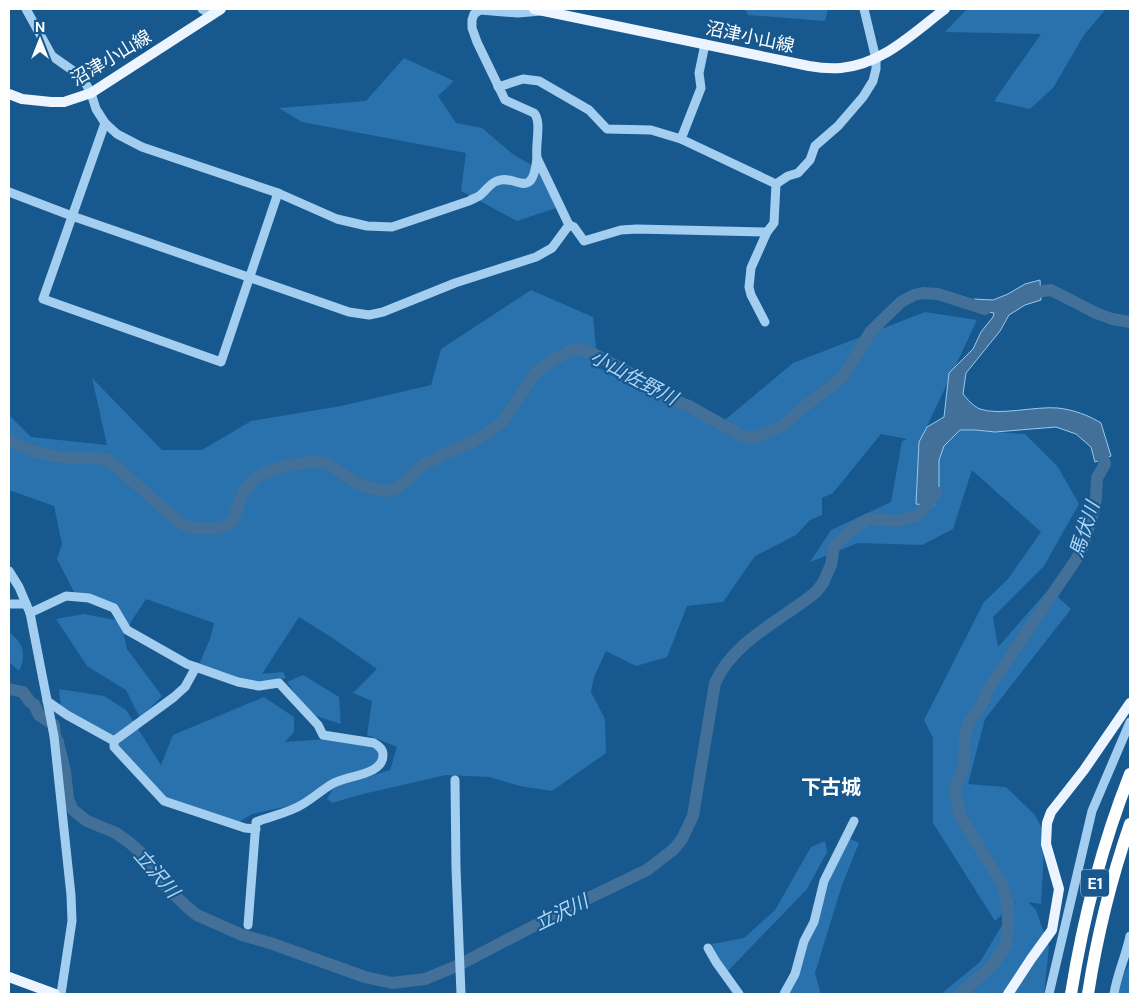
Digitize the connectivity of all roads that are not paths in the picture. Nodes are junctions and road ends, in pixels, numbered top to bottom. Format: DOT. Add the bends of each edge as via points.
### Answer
graph roads {
  1 [pos="26,9"];
  2 [pos="534,9"];
  3 [pos="864,9"];
  4 [pos="945,9"];
  5 [pos="211,10"];
  6 [pos="546,11"];
  7 [pos="705,44"];
  8 [pos="876,59"];
  9 [pos="498,87"];
  10 [pos="91,93"];
  11 [pos="9,94"];
  12 [pos="105,123"];
  13 [pos="682,139"];
  14 [pos="537,158"];
  15 [pos="776,184"];
  16 [pos="9,192"];
  17 [pos="278,193"];
  18 [pos="72,216"];
  19 [pos="569,224"];
  20 [pos="767,232"];
  21 [pos="250,278"];
  22 [pos="765,322"];
  23 [pos="9,571"];
  24 [pos="9,604"];
  25 [pos="26,604"];
  26 [pos="30,613"];
  27 [pos="196,667"];
  28 [pos="47,701"];
  29 [pos="1130,703"];
  30 [pos="1130,722"];
  31 [pos="114,741"];
  32 [pos="1130,774"];
  33 [pos="455,780"];
  34 [pos="854,821"];
  35 [pos="1130,824"];
  36 [pos="256,829"];
  37 [pos="248,925"];
  38 [pos="1130,936"];
  39 [pos="708,948"];
  40 [pos="9,977"];
  41 [pos="56,994"];
  42 [pos="61,994"];
  43 [pos="461,994"];
  44 [pos="739,994"];
  45 [pos="784,994"];
  46 [pos="1008,994"];
  47 [pos="1049,994"];
  48 [pos="1071,994"];
  49 [pos="1088,994"];
  50 [pos="1114,994"];
  1 -- 10 [label="street" via="52,56 82,76"];
  2 -- 6 [label="main road, 沼津小山線"];
  3 -- 8 [label="street"];
  4 -- 8 [label="main road, 沼津小山線"];
  5 -- 10 [label="main road, 沼津小山線"];
  6 -- 7 [label="main road, 沼津小山線"];
  6 -- 9 [label="street" via="480,10 474,14 472,28"];
  7 -- 8 [label="main road, 沼津小山線" via="829,68 855,66"];
  7 -- 13 [label="street" via="699,73 701,88"];
  8 -- 15 [label="street" via="872,81 863,97 815,146 810,160 798,173"];
  9 -- 13 [label="street" via="523,78 539,81 588,110 607,129 651,130"];
  9 -- 14 [label="street" via="505,100 538,117"];
  10 -- 11 [label="main road, 沼津小山線" via="64,102 22,99"];
  10 -- 12 [label="street"];
  12 -- 17 [label="street" via="117,134 142,147"];
  12 -- 18 [label="street"];
  13 -- 15 [label="street"];
  14 -- 17 [label="street" via="534,177 526,183 505,179 496,181 469,201 392,227 350,223"];
  14 -- 19 [label="street"];
  15 -- 20 [label="street" via="774,223"];
  16 -- 18 [label="street"];
  17 -- 21 [label="street"];
  18 -- 21 [label="street"];
  18 -- 21 [label="street" via="43,299 221,362"];
  19 -- 20 [label="street" via="584,241 620,230 637,229"];
  19 -- 21 [label="street" via="552,248 536,257 369,315 348,312"];
  20 -- 22 [label="street" via="751,268 749,287"];
  23 -- 25 [label="street"];
  24 -- 25 [label="street"];
  25 -- 26 [label="street"];
  26 -- 27 [label="street" via="66,596 89,598 114,608 127,630"];
  26 -- 28 [label="street"];
  27 -- 31 [label="street" via="174,697"];
  27 -- 36 [label="street" via="238,682 259,686 279,683 318,725 323,735 374,743 382,751 381,764 376,770 334,782 305,804 256,822"];
  28 -- 31 [label="street"];
  28 -- 42 [label="street" via="54,736 72,921"];
  29 -- 46 [label="main road" via="1051,812 1046,844 1059,889 1052,930"];
  30 -- 47 [label="street" via="1092,811"];
  31 -- 36 [label="street" via="114,747 164,801"];
  32 -- 48 [label="highway, E1" via="1098,870"];
  33 -- 43 [label="street"];
  34 -- 45 [label="street" via="824,881 814,922"];
  35 -- 49 [label="highway, E1" via="1102,919"];
  36 -- 37 [label="street"];
  38 -- 50 [label="street"];
  39 -- 44 [label="street"];
  40 -- 41 [label="main road"];
}
